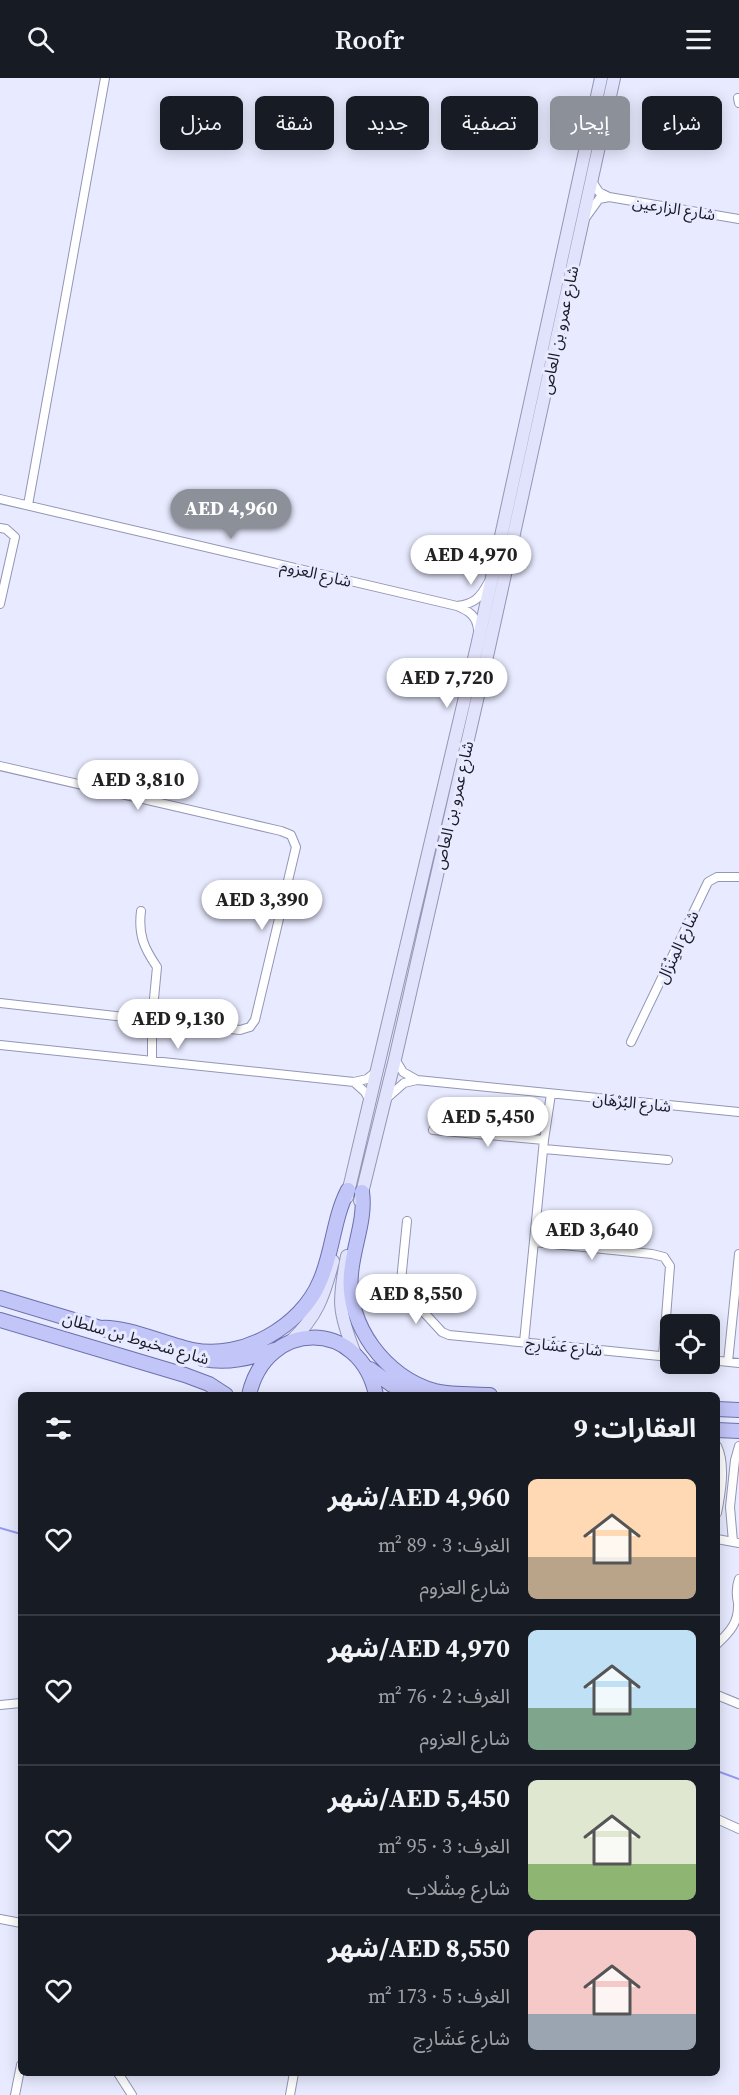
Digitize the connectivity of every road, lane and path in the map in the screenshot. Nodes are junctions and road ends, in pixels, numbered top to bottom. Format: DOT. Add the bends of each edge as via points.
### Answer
graph roads {
  1 [pos="105,78"];
  2 [pos="601,78"];
  3 [pos="614,78"];
  4 [pos="591,180"];
  5 [pos="609,198"];
  6 [pos="739,219"];
  7 [pos="582,223"];
  8 [pos="0,499"];
  9 [pos="28,505"];
  10 [pos="0,528"];
  11 [pos="492,577"];
  12 [pos="0,604"];
  13 [pos="457,606"];
  14 [pos="477,646"];
  15 [pos="0,765"];
  16 [pos="739,877"];
  17 [pos="141,911"];
  18 [pos="0,1003"];
  19 [pos="152,1020"];
  20 [pos="631,1042"];
  21 [pos="0,1045"];
  22 [pos="395,1059"];
  23 [pos="152,1060"];
  24 [pos="377,1071"];
  25 [pos="417,1080"];
  26 [pos="354,1082"];
  27 [pos="551,1094"];
  28 [pos="370,1101"];
  29 [pos="384,1102"];
  30 [pos="739,1112"];
  31 [pos="433,1130"];
  32 [pos="544,1144"];
  33 [pos="668,1160"];
  34 [pos="355,1191"];
  35 [pos="407,1221"];
  36 [pos="534,1242"];
  37 [pos="739,1254"];
  38 [pos="0,1298"];
  39 [pos="668,1314"];
  40 [pos="0,1320"];
  41 [pos="100,1328"];
  42 [pos="290,1342"];
  43 [pos="524,1342"];
  44 [pos="274,1350"];
  45 [pos="660,1355"];
  46 [pos="360,1358"];
  47 [pos="720,1361"];
  48 [pos="728,1362"];
  49 [pos="739,1363"];
  50 [pos="221,1392"];
  51 [pos="250,1392"];
  52 [pos="375,1392"];
  53 [pos="410,1392"];
  54 [pos="444,1392"];
  55 [pos="720,1409"];
  56 [pos="739,1410"];
  57 [pos="720,1430"];
  58 [pos="739,1431"];
  59 [pos="739,1446"];
  60 [pos="720,1455"];
  61 [pos="721,1474"];
  62 [pos="737,1475"];
  63 [pos="720,1484"];
  64 [pos="720,1512"];
  65 [pos="730,1513"];
  66 [pos="720,1539"];
  67 [pos="736,1542"];
  68 [pos="739,1579"];
  69 [pos="720,1642"];
  70 [pos="720,1696"];
  71 [pos="18,1703"];
  72 [pos="739,1704"];
  73 [pos="0,1705"];
  74 [pos="720,1820"];
  75 [pos="739,1829"];
  76 [pos="0,1919"];
  77 [pos="18,1922"];
  78 [pos="19,2076"];
  79 [pos="120,2076"];
  80 [pos="293,2076"];
  81 [pos="15,2095"];
  82 [pos="132,2095"];
  83 [pos="290,2095"];
  1 -- 9 [label="street"];
  2 -- 11 [label="main road, شارع عمرو بن العاص"];
  3 -- 4 [label="main road, شارع عمرو بن العاص"];
  4 -- 5 [label="street, شارع الزارعين"];
  4 -- 7 [label="main road, شارع عمرو بن العاص"];
  5 -- 6 [label="street, شارع الزارعين"];
  5 -- 7 [label="street, شارع الزارعين" via="595,203"];
  7 -- 22 [label="main road, شارع عمرو بن العاص"];
  8 -- 9 [label="street, شارع العزوم"];
  9 -- 13 [label="street, شارع العزوم"];
  10 -- 12 [label="street" via="15,537"];
  11 -- 13 [label="street" via="477,600"];
  11 -- 14 [label="main road, شارع عمرو بن العاص"];
  13 -- 14 [label="street" via="477,622"];
  14 -- 24 [label="main road, شارع عمرو بن العاص"];
  15 -- 19 [label="street" via="291,835 296,847 255,1020 250,1027 240,1030"];
  16 -- 20 [label="street, شارع المِنْزَال" via="717,877 705,886"];
  17 -- 19 [label="street" via="144,948 157,967"];
  18 -- 19 [label="street"];
  19 -- 23 [label="street"];
  21 -- 23 [label="street"];
  22 -- 25 [label="street" via="403,1072"];
  22 -- 29 [label="main road, شارع عمرو بن العاص"];
  23 -- 26 [label="street"];
  24 -- 26 [label="street"];
  24 -- 28 [label="main road, شارع عمرو بن العاص"];
  25 -- 27 [label="street, شارع البُرْهَان"];
  25 -- 29 [label="street" via="398,1087"];
  26 -- 28 [label="street"];
  27 -- 30 [label="street, شارع البُرْهَان"];
  27 -- 32 [label="street"];
  28 -- 34 [label="main road, شارع عمرو بن العاص"];
  29 -- 34 [label="main road, شارع عمرو بن العاص"];
  31 -- 32 [label="street"];
  32 -- 33 [label="street"];
  32 -- 36 [label="street"];
  34 -- 41 [label="main road" via="339,1209 320,1282 311,1298 294,1318 260,1340 233,1350 202,1352"];
  34 -- 42 [label="main road, شارع عمرو بن العاص" via="324,1295 314,1316"];
  34 -- 46 [label="main road, شارع عمرو بن العاص" via="340,1299 344,1325"];
  34 -- 54 [label="main road" via="362,1209 350,1287 365,1335 392,1369 417,1385"];
  35 -- 43 [label="street, شارع عَشَارِج" via="401,1281 436,1328 449,1335"];
  36 -- 39 [label="street" via="664,1257 670,1266"];
  36 -- 43 [label="street"];
  37 -- 48 [label="street"];
  38 -- 41 [label="main road, شارع شخبوط بن سلطان"];
  40 -- 50 [label="main road, شارع شخبوط بن سلطان" via="185,1375"];
  41 -- 44 [label="main road, شارع شخبوط بن سلطان" via="206,1360 238,1360"];
  42 -- 44 [label="main road"];
  42 -- 46 [label="main road" via="315,1337 330,1340"];
  43 -- 45 [label="street, شارع عَشَارِج"];
  44 -- 51 [label="main road" via="261,1362"];
  46 -- 52 [label="main road" via="373,1379"];
  46 -- 53 [label="main road" via="372,1372"];
  47 -- 48 [label="street"];
  48 -- 49 [label="street"];
  55 -- 56 [label="main road"];
  57 -- 58 [label="main road"];
  59 -- 62 [label="street" via="735,1460"];
  60 -- 61 [label="street"];
  61 -- 62 [label="street"];
  61 -- 63 [label="street"];
  62 -- 65 [label="street"];
  64 -- 65 [label="street"];
  65 -- 67 [label="street"];
  66 -- 67 [label="street"];
  68 -- 69 [label="street" via="736,1622"];
  70 -- 72 [label="street"];
  71 -- 73 [label="street"];
  74 -- 75 [label="street"];
  76 -- 77 [label="street"];
  78 -- 81 [label="street"];
  79 -- 82 [label="street"];
  80 -- 83 [label="street"];
}
